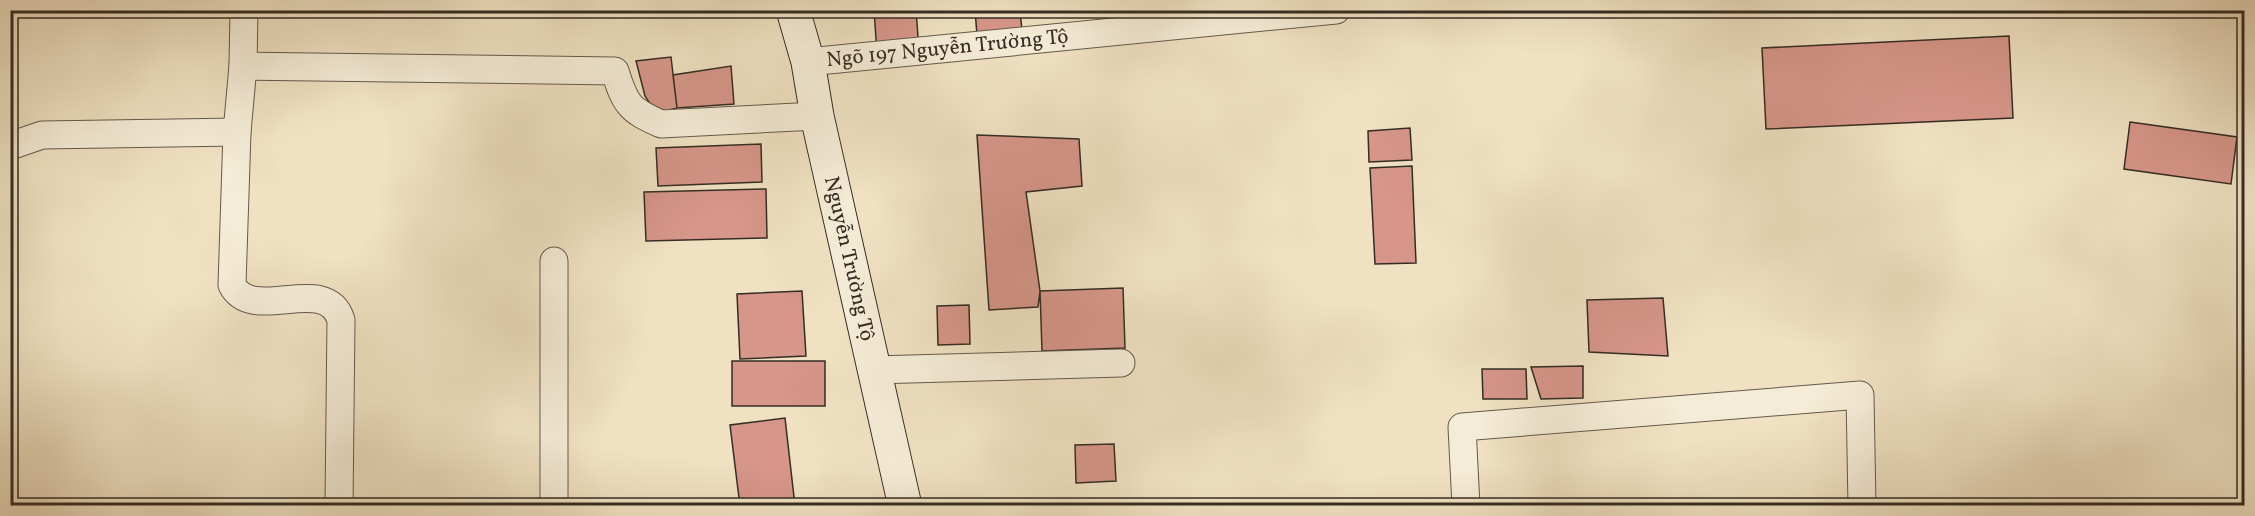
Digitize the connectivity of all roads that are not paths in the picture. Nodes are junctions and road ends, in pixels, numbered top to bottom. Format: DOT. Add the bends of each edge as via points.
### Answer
graph roads {
  1 [pos="244,10"];
  2 [pos="793,10"];
  3 [pos="1336,10"];
  4 [pos="808,62"];
  5 [pos="243,66"];
  6 [pos="817,117"];
  7 [pos="237,132"];
  8 [pos="10,146"];
  9 [pos="554,261"];
  10 [pos="1121,363"];
  11 [pos="874,370"];
  12 [pos="339,506"];
  13 [pos="554,506"];
  14 [pos="905,506"];
  15 [pos="1466,506"];
  16 [pos="1862,506"];
  1 -- 5 [label="street"];
  2 -- 4 [label="main road, Nguyễn Trường Tộ"];
  3 -- 4 [label="street, Ngõ 197 Nguyễn Trường Tộ"];
  4 -- 6 [label="main road, Nguyễn Trường Tộ"];
  5 -- 6 [label="street" via="615,71 623,97 639,114 661,124"];
  5 -- 7 [label="street"];
  6 -- 11 [label="main road, Nguyễn Trường Tộ"];
  7 -- 8 [label="street" via="42,135"];
  7 -- 12 [label="street" via="231,282 234,289 255,301 324,300 335,308 341,320"];
  9 -- 13 [label="street"];
  10 -- 11 [label="street"];
  11 -- 14 [label="main road, Nguyễn Trường Tộ"];
  15 -- 16 [label="street" via="1462,427 1860,395"];
}
